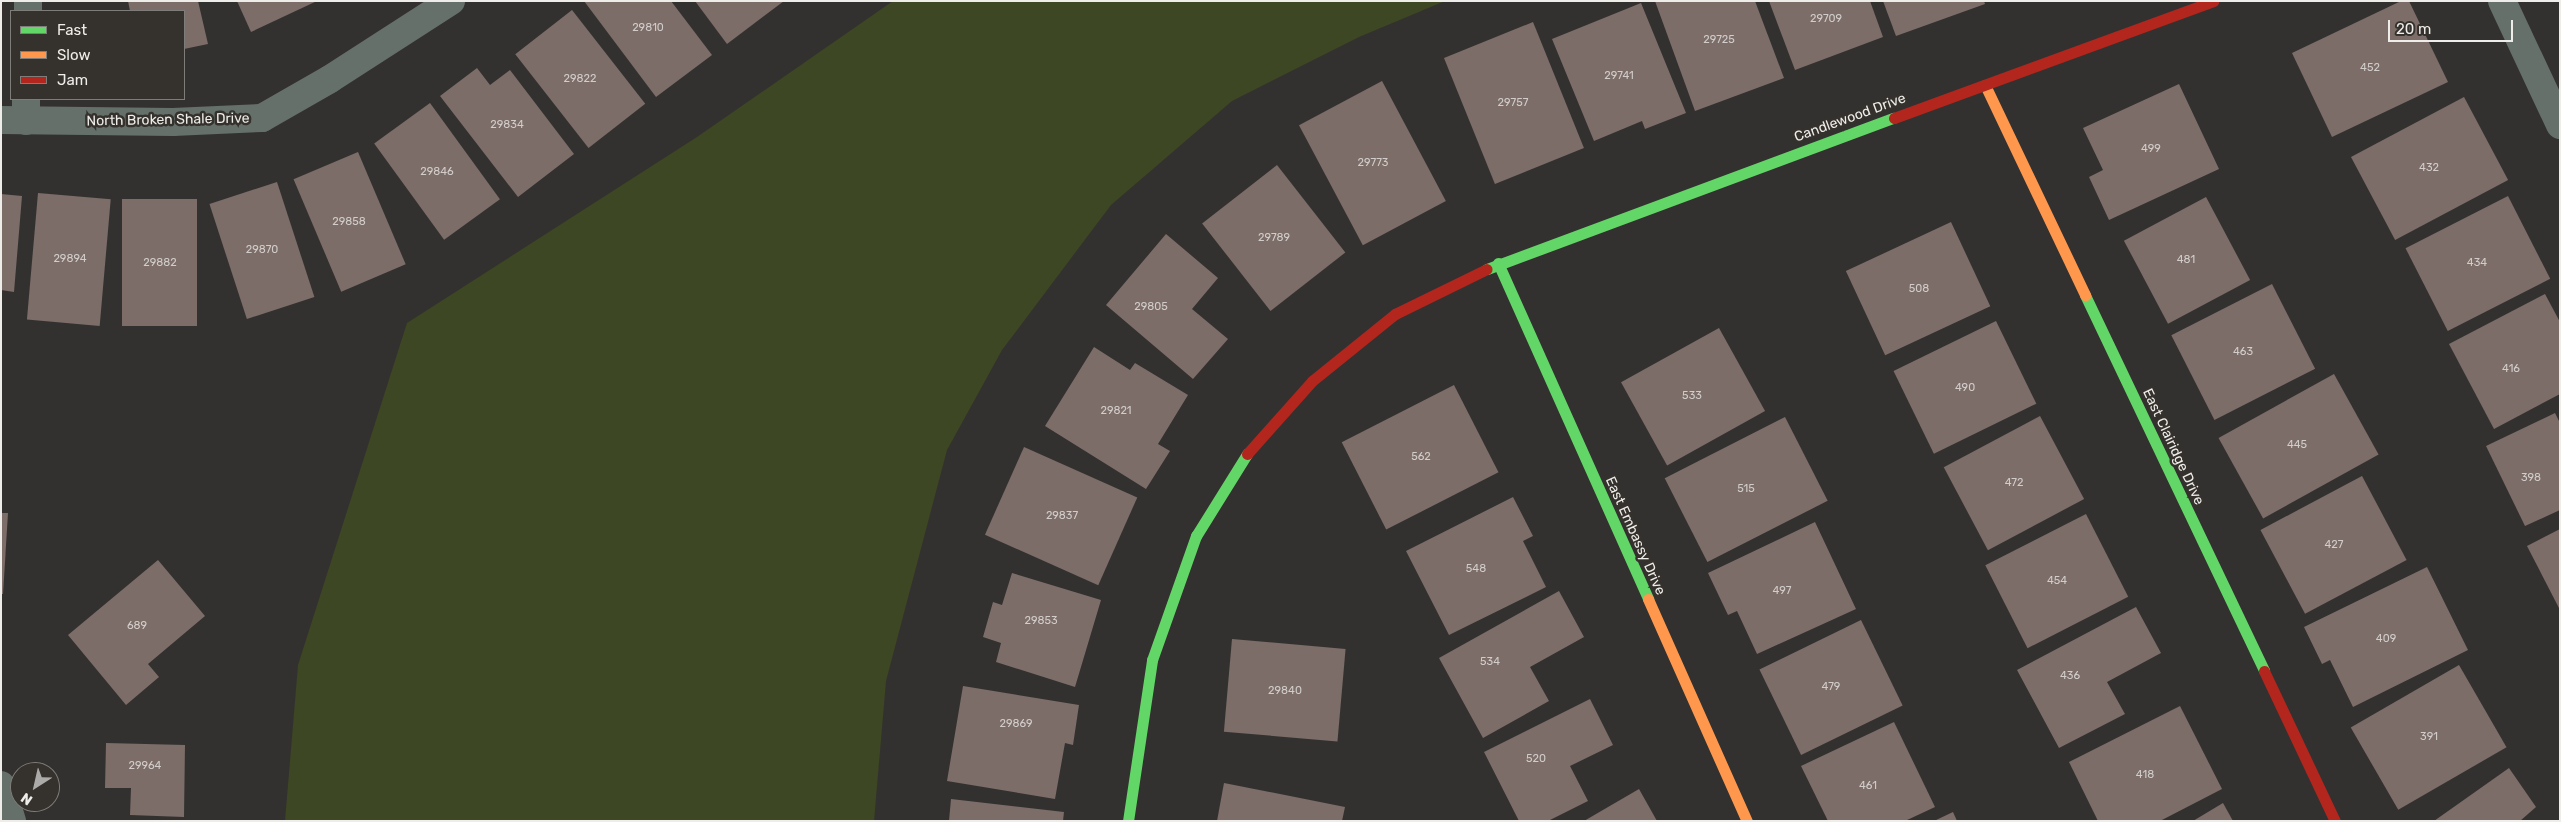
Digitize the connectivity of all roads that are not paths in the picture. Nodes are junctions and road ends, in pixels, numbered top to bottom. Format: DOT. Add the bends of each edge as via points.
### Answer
graph roads {
  1 [pos="451,1"];
  2 [pos="2213,1"];
  3 [pos="2502,1"];
  4 [pos="1985,85"];
  5 [pos="18,113"];
  6 [pos="2560,125"];
  7 [pos="1498,263"];
  8 [pos="1,785"];
  9 [pos="12,821"];
  10 [pos="1128,821"];
  11 [pos="1747,821"];
  12 [pos="2335,821"];
  1 -- 5 [label="street, North Broken Shale Drive" via="330,80 262,118 173,122"];
  2 -- 4 [label="street, Candlewood Drive"];
  3 -- 6 [label="street"];
  4 -- 7 [label="street, Candlewood Drive"];
  4 -- 12 [label="street, East Clairidge Drive"];
  7 -- 10 [label="street, Candlewood Drive" via="1395,314 1312,381 1242,460 1196,536 1152,660"];
  7 -- 11 [label="street, East Embassy Drive"];
  8 -- 9 [label="street"];
}
